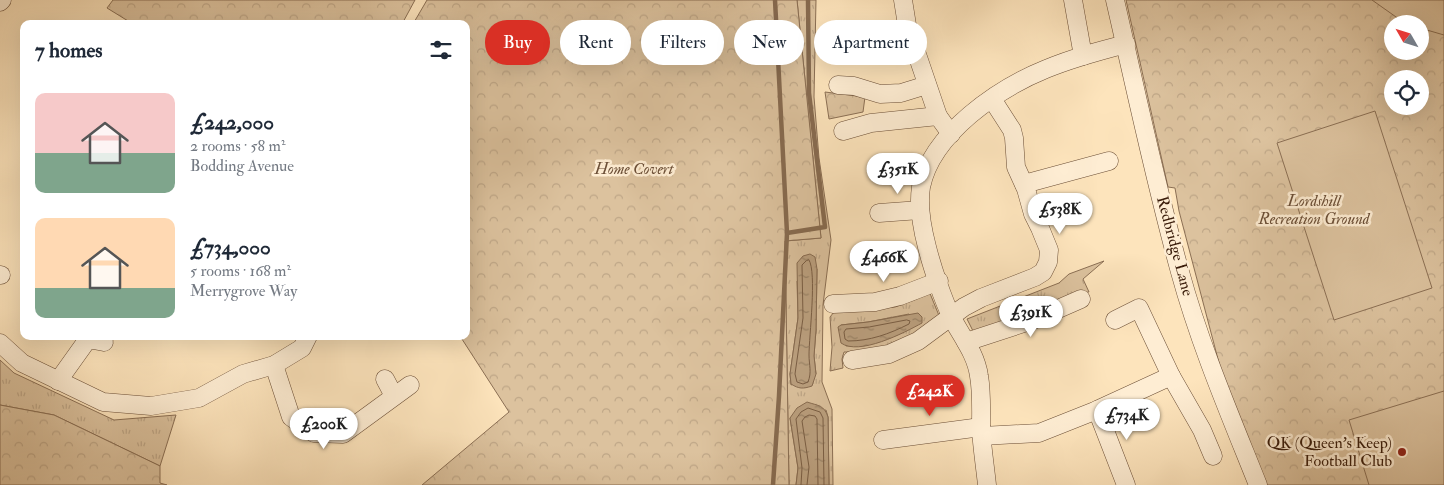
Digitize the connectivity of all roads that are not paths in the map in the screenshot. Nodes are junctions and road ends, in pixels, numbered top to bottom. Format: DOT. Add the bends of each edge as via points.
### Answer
graph roads {
  1 [pos="903,0"];
  2 [pos="1073,0"];
  3 [pos="1116,0"];
  4 [pos="1126,44"];
  5 [pos="1083,56"];
  6 [pos="838,85"];
  7 [pos="927,85"];
  8 [pos="992,100"];
  9 [pos="938,116"];
  10 [pos="843,131"];
  11 [pos="951,134"];
  12 [pos="1109,161"];
  13 [pos="1024,184"];
  14 [pos="920,210"];
  15 [pos="879,213"];
  16 [pos="939,281"];
  17 [pos="1081,299"];
  18 [pos="833,304"];
  19 [pos="951,316"];
  20 [pos="1115,320"];
  21 [pos="92,340"];
  22 [pos="306,340"];
  23 [pos="966,342"];
  24 [pos="0,343"];
  25 [pos="852,360"];
  26 [pos="274,365"];
  27 [pos="1171,376"];
  28 [pos="385,379"];
  29 [pos="58,381"];
  30 [pos="410,385"];
  31 [pos="394,396"];
  32 [pos="1097,410"];
  33 [pos="982,431"];
  34 [pos="884,440"];
  35 [pos="1213,456"];
  36 [pos="987,485"];
  37 [pos="1126,485"];
  38 [pos="1258,485"];
  1 -- 7 [label="street"];
  2 -- 5 [label="street"];
  3 -- 4 [label="street, Redbridge Lane"];
  4 -- 5 [label="street"];
  4 -- 38 [label="street, Redbridge Lane" via="1180,274"];
  5 -- 8 [label="street" via="1018,82"];
  6 -- 7 [label="street" via="880,94 901,93"];
  7 -- 9 [label="street"];
  8 -- 11 [label="street"];
  8 -- 13 [label="street" via="1012,130 1016,167"];
  9 -- 10 [label="street" via="871,123"];
  9 -- 11 [label="street"];
  11 -- 14 [label="street" via="929,166 921,187"];
  12 -- 13 [label="street"];
  13 -- 19 [label="street" via="1048,250 1048,262 1043,272 981,298"];
  14 -- 15 [label="street"];
  14 -- 16 [label="street" via="927,247"];
  16 -- 18 [label="street" via="875,302"];
  16 -- 19 [label="street"];
  17 -- 23 [label="street" via="1027,322"];
  19 -- 23 [label="street"];
  19 -- 25 [label="street" via="918,341 889,354"];
  20 -- 27 [label="street" via="1139,308"];
  21 -- 29 [label="street"];
  22 -- 26 [label="street" via="302,348"];
  23 -- 33 [label="street" via="979,375"];
  24 -- 29 [label="street" via="22,363"];
  26 -- 29 [label="street" via="242,374 199,398 151,406 103,402"];
  26 -- 31 [label="street" via="291,417 314,433 343,434"];
  27 -- 32 [label="street"];
  27 -- 35 [label="street"];
  28 -- 31 [label="street"];
  30 -- 31 [label="street"];
  32 -- 33 [label="street" via="1040,433"];
  32 -- 37 [label="street"];
  33 -- 34 [label="street"];
  33 -- 36 [label="street"];
}
